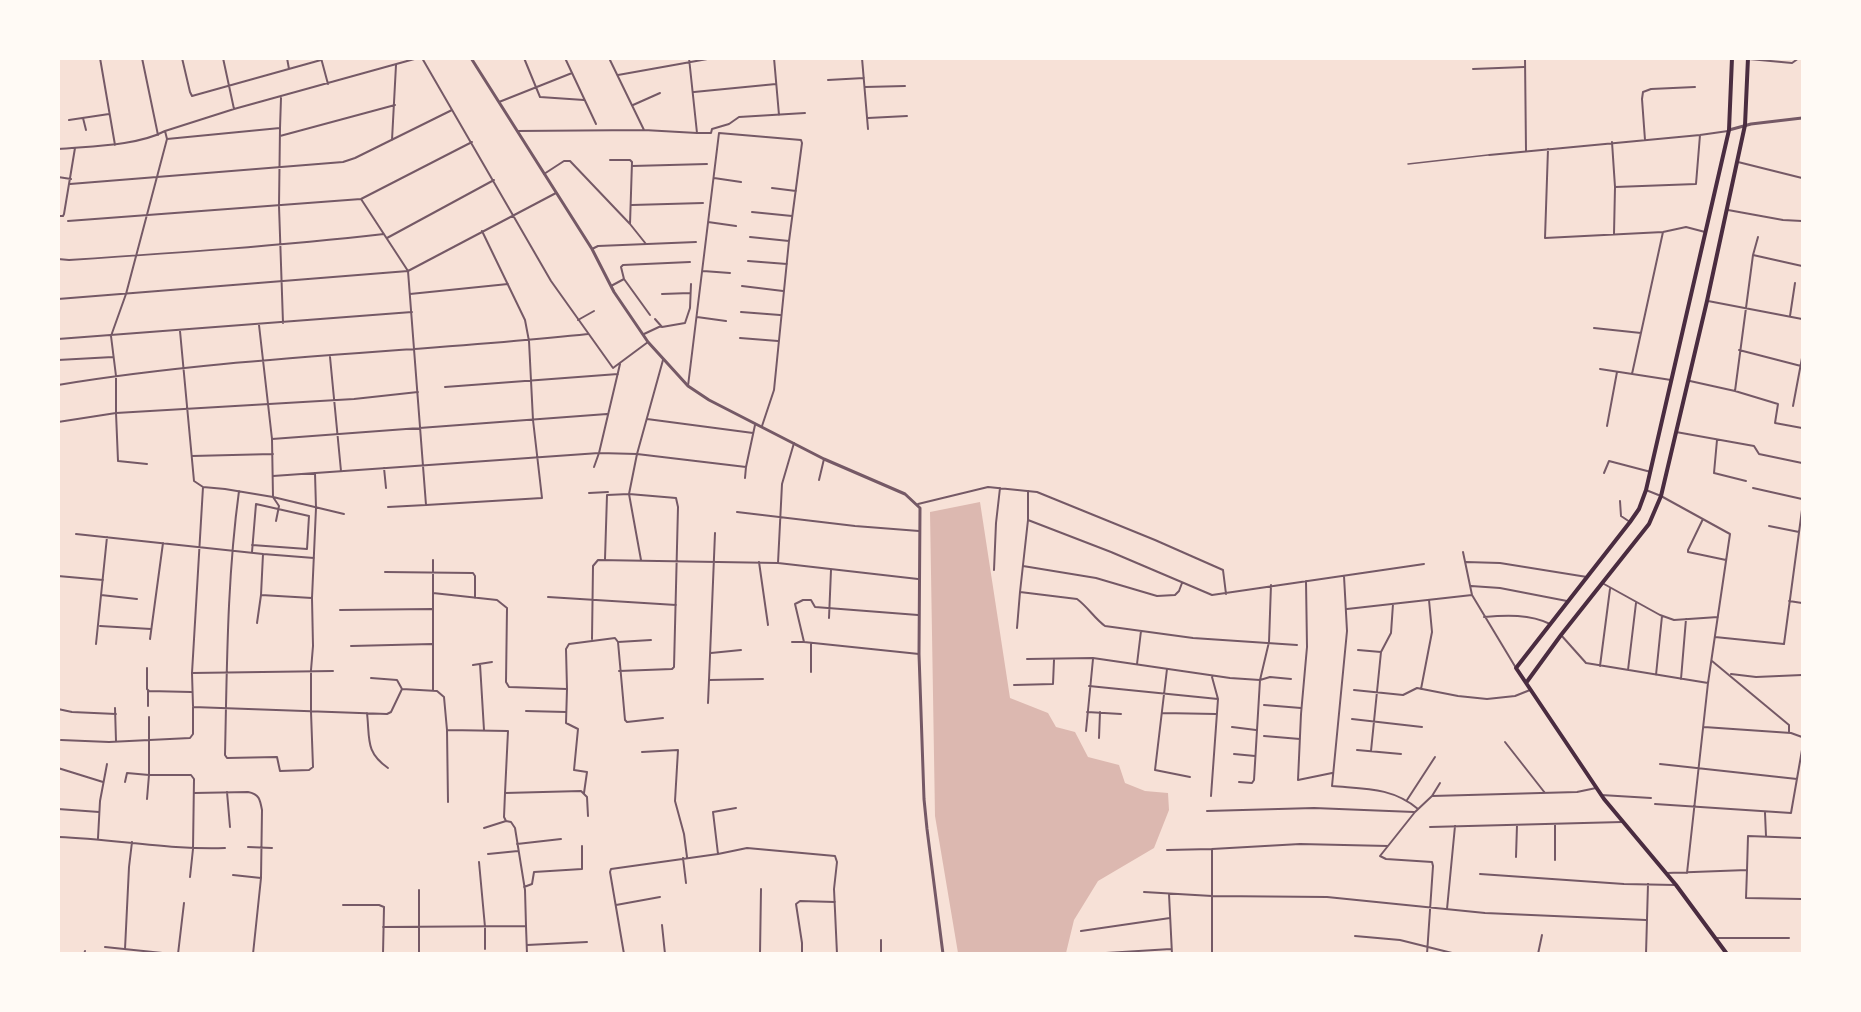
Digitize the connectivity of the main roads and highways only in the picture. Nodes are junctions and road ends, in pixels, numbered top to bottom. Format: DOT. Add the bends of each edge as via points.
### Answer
graph roads {
  1 [pos="1732,58"];
  2 [pos="1748,59"];
  3 [pos="1526,683"];
  4 [pos="1726,954"];
  1 -- 3 [label="main road" via="1729,130 1646,490 1639,509 1516,668"];
  2 -- 3 [label="main road" via="1745,125 1738,162 1661,496 1649,524"];
  3 -- 4 [label="main road" via="1601,795 1676,885"];
}
